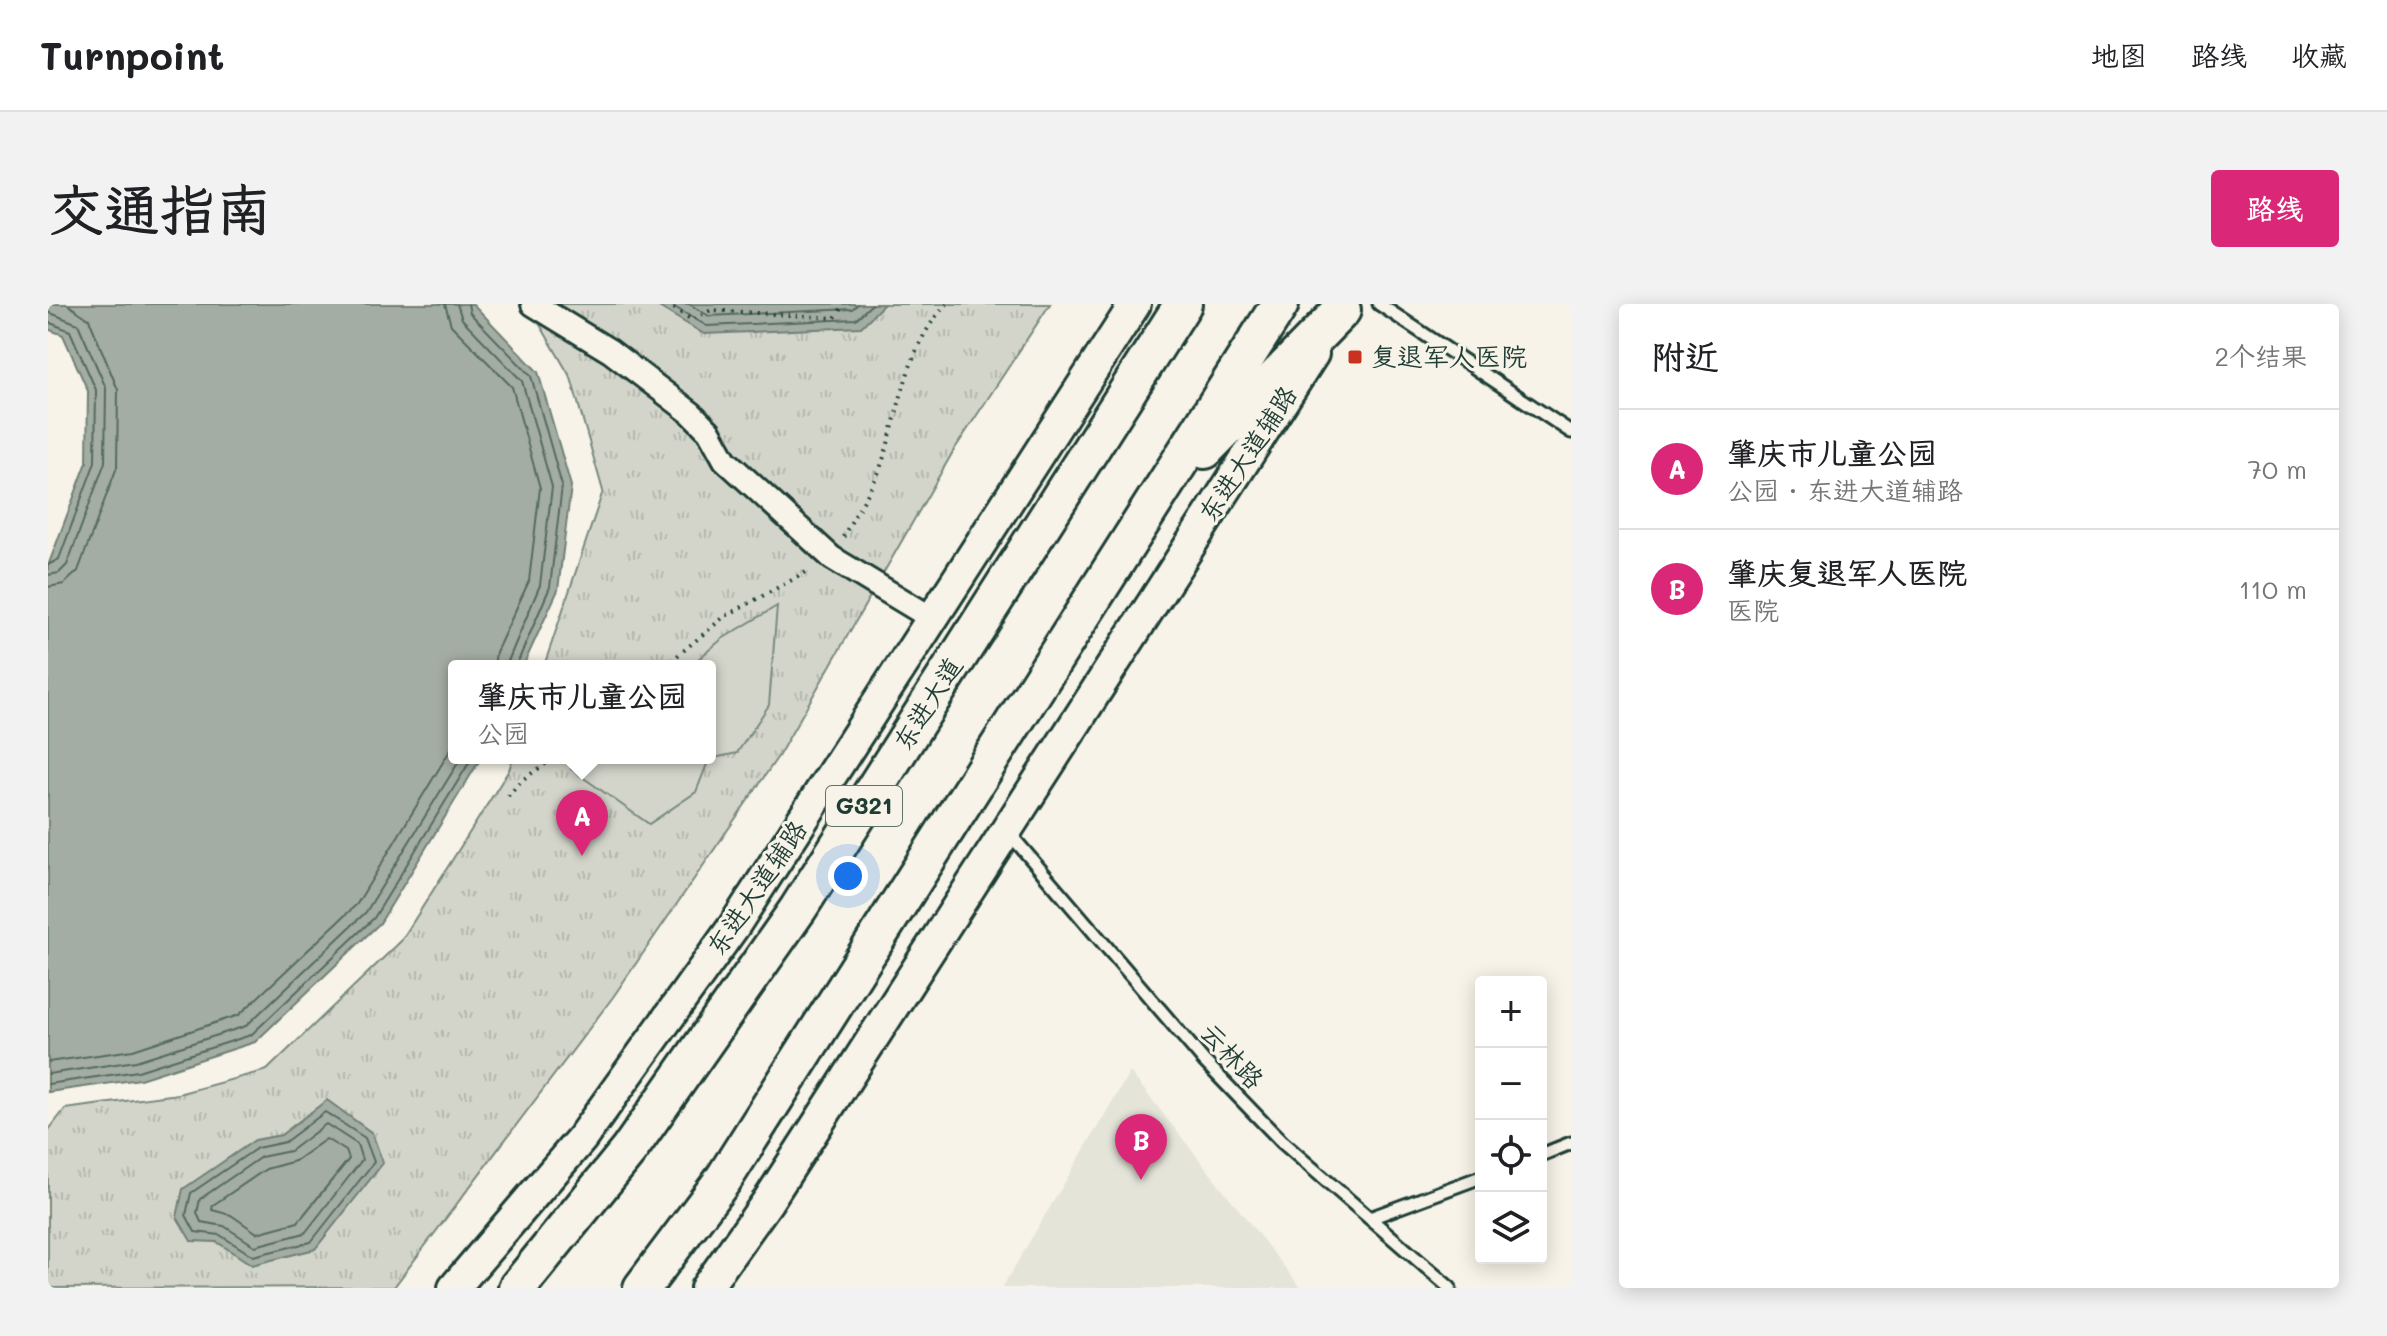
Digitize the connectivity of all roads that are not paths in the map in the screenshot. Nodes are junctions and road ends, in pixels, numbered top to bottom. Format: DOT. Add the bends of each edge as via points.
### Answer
graph roads {
  1 [pos="533,304"];
  2 [pos="1135,304"];
  3 [pos="1183,304"];
  4 [pos="1280,304"];
  5 [pos="1379,304"];
  6 [pos="1343,307"];
  7 [pos="1571,432"];
  8 [pos="1153,503"];
  9 [pos="933,619"];
  10 [pos="1007,830"];
  11 [pos="1571,1143"];
  12 [pos="1547,1153"];
  13 [pos="1475,1179"];
  14 [pos="1370,1218"];
  15 [pos="454,1288"];
  16 [pos="517,1288"];
  17 [pos="642,1288"];
  18 [pos="706,1288"];
  19 [pos="1450,1288"];
  1 -- 9 [label="street" via="610,351 691,413 709,431 725,460 832,558"];
  2 -- 9 [label="main road, 东进大道辅路"];
  3 -- 16 [label="highway, 东进大道 / G321" via="798,909 629,1150"];
  4 -- 8 [label="highway, G321"];
  5 -- 7 [label="lane"];
  6 -- 8 [label="highway"];
  6 -- 10 [label="main road, 东进大道辅路"];
  8 -- 17 [label="highway, G321" via="723,1180"];
  9 -- 15 [label="main road, 东进大道辅路" via="734,926 636,1063 582,1138"];
  10 -- 14 [label="lane, 云林路" via="1204,1061 1282,1142"];
  10 -- 18 [label="main road, 东进大道辅路" via="768,1201"];
  11 -- 12 [label="lane"];
  13 -- 14 [label="lane"];
  14 -- 19 [label="lane, 云林路"];
}
